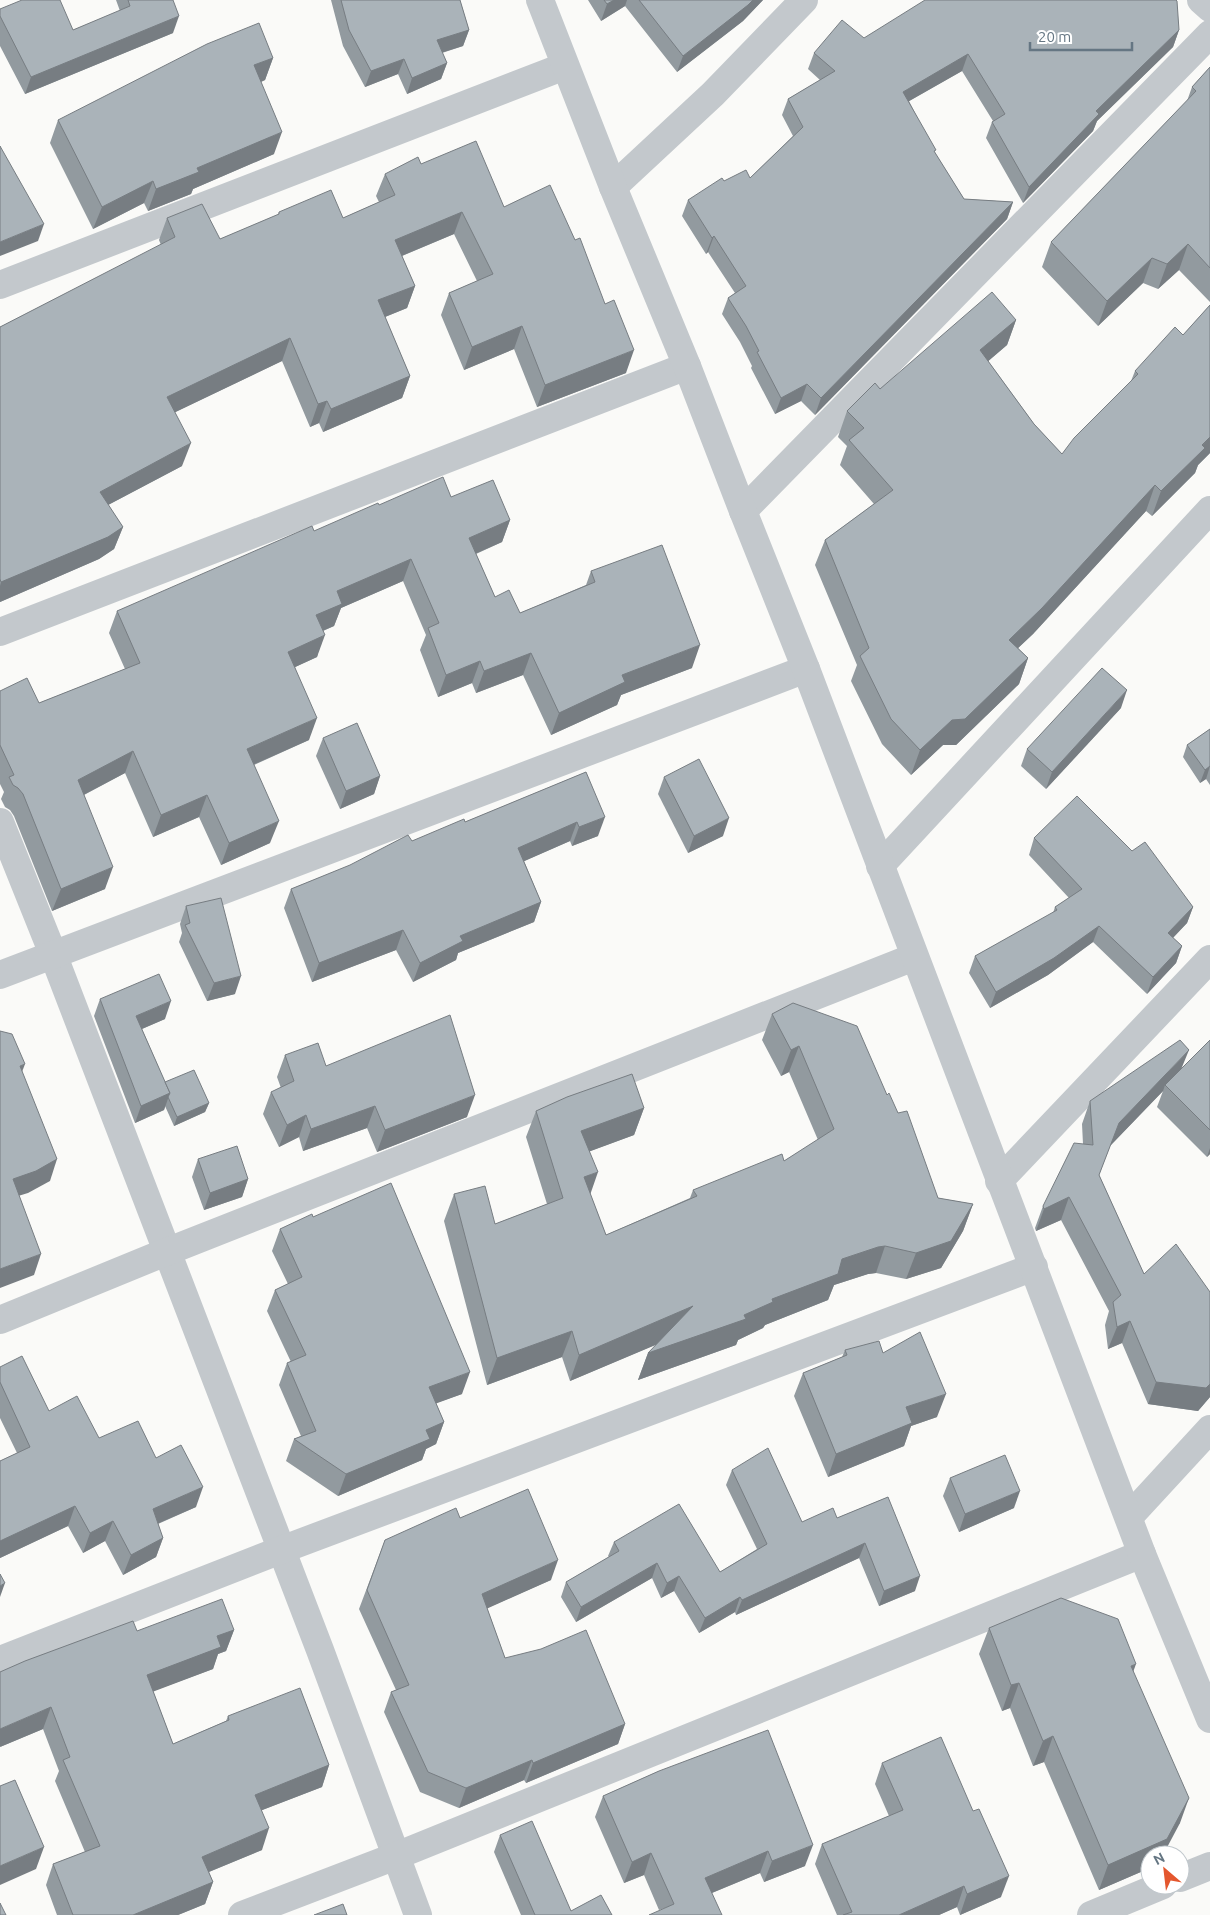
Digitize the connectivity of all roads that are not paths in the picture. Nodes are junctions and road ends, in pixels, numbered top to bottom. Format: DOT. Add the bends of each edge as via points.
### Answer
graph roads {
  1 [pos="540,0"];
  2 [pos="804,0"];
  3 [pos="1201,0"];
  4 [pos="1210,8"];
  5 [pos="1210,34"];
  6 [pos="565,66"];
  7 [pos="613,187"];
  8 [pos="0,285"];
  9 [pos="687,366"];
  10 [pos="1210,510"];
  11 [pos="742,511"];
  12 [pos="0,632"];
  13 [pos="806,670"];
  14 [pos="0,822"];
  15 [pos="880,866"];
  16 [pos="53,954"];
  17 [pos="914,957"];
  18 [pos="1210,959"];
  19 [pos="0,975"];
  20 [pos="1000,1181"];
  21 [pos="166,1252"];
  22 [pos="1034,1267"];
  23 [pos="0,1320"];
  24 [pos="1210,1429"];
  25 [pos="1129,1517"];
  26 [pos="281,1550"];
  27 [pos="1142,1554"];
  28 [pos="0,1660"];
  29 [pos="1210,1719"];
  30 [pos="396,1856"];
  31 [pos="1210,1866"];
  32 [pos="1190,1874"];
  33 [pos="1140,1895"];
  34 [pos="242,1915"];
  35 [pos="418,1915"];
  36 [pos="1091,1915"];
  1 -- 6 [label="street"];
  2 -- 7 [label="street" via="713,94"];
  3 -- 4 [label="street"];
  5 -- 11 [label="street"];
  6 -- 7 [label="street"];
  6 -- 8 [label="street"];
  7 -- 9 [label="street"];
  9 -- 11 [label="street"];
  9 -- 12 [label="street"];
  10 -- 15 [label="street"];
  11 -- 13 [label="street"];
  13 -- 15 [label="street"];
  13 -- 16 [label="street"];
  14 -- 16 [label="street"];
  15 -- 17 [label="street"];
  16 -- 19 [label="street"];
  16 -- 21 [label="street"];
  17 -- 20 [label="street"];
  17 -- 21 [label="street"];
  18 -- 20 [label="street"];
  20 -- 22 [label="street"];
  21 -- 23 [label="street"];
  21 -- 26 [label="street"];
  22 -- 25 [label="street"];
  22 -- 26 [label="street"];
  24 -- 25 [label="street"];
  25 -- 27 [label="street"];
  26 -- 28 [label="street"];
  26 -- 30 [label="street"];
  27 -- 29 [label="street"];
  27 -- 30 [label="street"];
  30 -- 34 [label="street"];
  30 -- 35 [label="street"];
  31 -- 32 [label="street"];
  33 -- 36 [label="street"];
}
